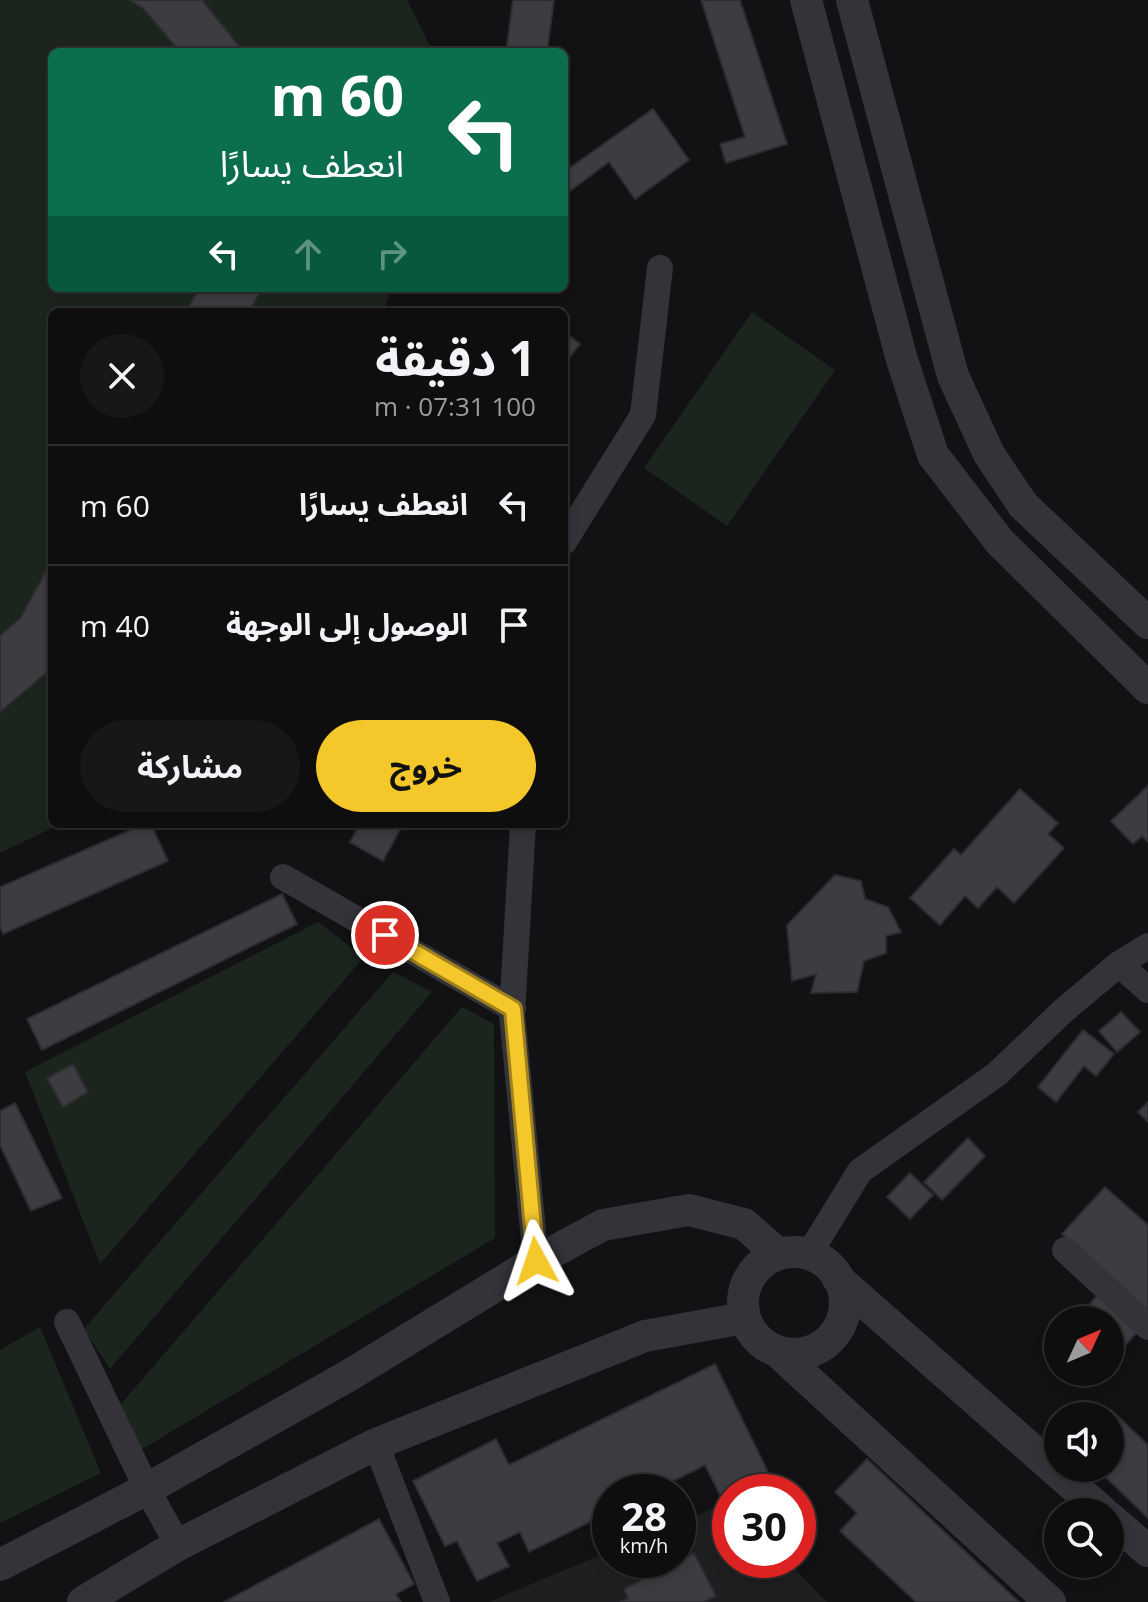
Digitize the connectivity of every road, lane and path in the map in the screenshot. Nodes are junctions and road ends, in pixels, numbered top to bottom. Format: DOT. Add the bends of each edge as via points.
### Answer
graph roads {
  1 [pos="806,0"];
  2 [pos="852,0"];
  3 [pos="660,268"];
  4 [pos="568,536"];
  5 [pos="1148,623"];
  6 [pos="1148,688"];
  7 [pos="523,828"];
  8 [pos="283,877"];
  9 [pos="1148,946"];
  10 [pos="1119,964"];
  11 [pos="1148,990"];
  12 [pos="513,1009"];
  13 [pos="1065,1250"];
  14 [pos="794,1254"];
  15 [pos="536,1261"];
  16 [pos="838,1279"];
  17 [pos="744,1318"];
  18 [pos="67,1322"];
  19 [pos="1148,1327"];
  20 [pos="779,1353"];
  21 [pos="376,1444"];
  22 [pos="147,1489"];
  23 [pos="1087,1498"];
  24 [pos="1124,1530"];
  25 [pos="178,1545"];
  26 [pos="1148,1551"];
  27 [pos="0,1565"];
  28 [pos="83,1602"];
  29 [pos="437,1602"];
  30 [pos="1050,1602"];
  1 -- 6 [label="street" via="902,360 933,455 1000,542"];
  2 -- 5 [label="street" via="953,376 989,454 1023,505"];
  3 -- 4 [label="street" via="643,415"];
  7 -- 12 [label="street"];
  8 -- 12 [label="street"];
  9 -- 10 [label="street"];
  10 -- 11 [label="street"];
  10 -- 14 [label="street" via="997,1074 860,1171"];
  12 -- 15 [label="street"];
  13 -- 19 [label="street"];
  14 -- 15 [label="street" via="744,1224 689,1210 603,1225"];
  14 -- 16 [label="street" via="824,1261"];
  14 -- 17 [label="street" via="763,1261 752,1272 744,1287"];
  15 -- 22 [label="street" via="348,1376"];
  16 -- 20 [label="street" via="845,1303 836,1333 811,1352"];
  16 -- 23 [label="street"];
  17 -- 20 [label="street" via="752,1334"];
  17 -- 21 [label="street" via="645,1336"];
  18 -- 22 [label="street"];
  20 -- 30 [label="street"];
  21 -- 25 [label="street"];
  21 -- 29 [label="street"];
  22 -- 25 [label="street"];
  22 -- 27 [label="street"];
  24 -- 26 [label="street"];
  25 -- 28 [label="street"];
}
